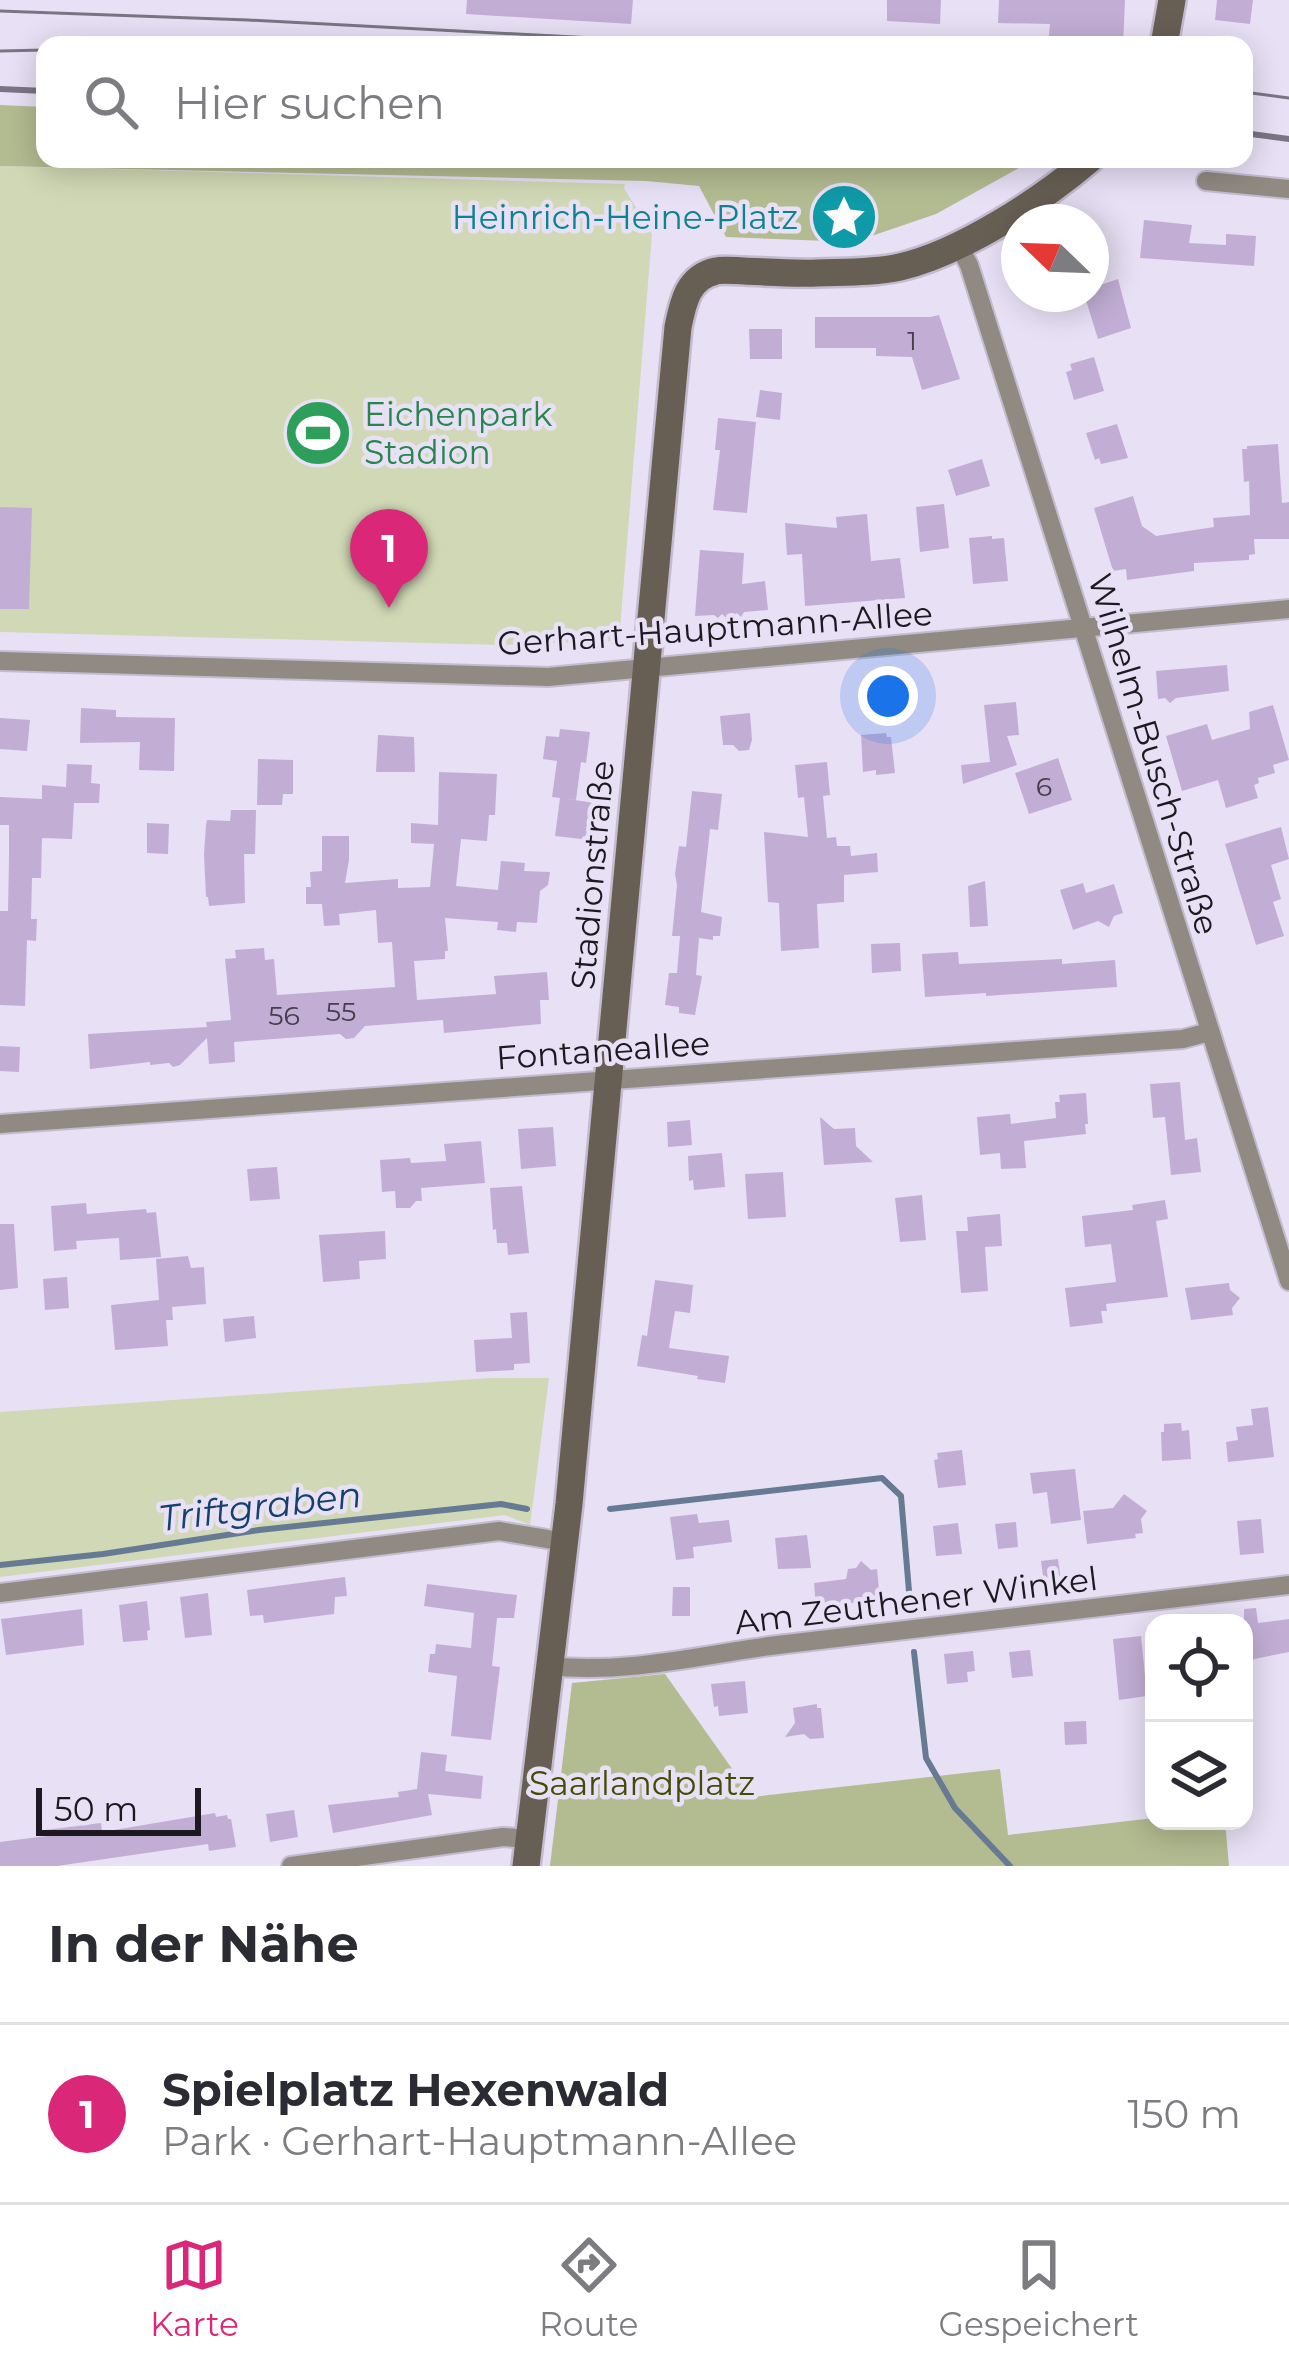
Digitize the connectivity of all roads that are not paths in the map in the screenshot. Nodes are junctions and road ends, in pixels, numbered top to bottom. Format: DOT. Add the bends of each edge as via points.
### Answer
graph roads {
  1 [pos="1172,0"];
  2 [pos="1166,36"];
  3 [pos="1079,168"];
  4 [pos="1206,181"];
  5 [pos="1289,189"];
  6 [pos="959,246"];
  7 [pos="1289,608"];
  8 [pos="1084,627"];
  9 [pos="0,662"];
  10 [pos="647,669"];
  11 [pos="1209,1032"];
  12 [pos="609,1079"];
  13 [pos="0,1124"];
  14 [pos="1289,1281"];
  15 [pos="565,1543"];
  16 [pos="1289,1585"];
  17 [pos="0,1593"];
  18 [pos="549,1666"];
  19 [pos="527,1852"];
  20 [pos="291,1866"];
  1 -- 2 [label="street"];
  3 -- 6 [label="street"];
  4 -- 5 [label="street"];
  6 -- 8 [label="street, Wilhelm-Busch-Straße"];
  6 -- 10 [label="street, Stadionstraße" via="869,271 717,270 689,289 678,327"];
  7 -- 8 [label="street, Gerhart-Hauptmann-Allee"];
  8 -- 10 [label="street, Gerhart-Hauptmann-Allee"];
  8 -- 11 [label="street, Wilhelm-Busch-Straße"];
  9 -- 10 [label="street, Gerhart-Hauptmann-Allee" via="548,676"];
  10 -- 12 [label="street, Stadionstraße"];
  11 -- 12 [label="street, Fontaneallee"];
  11 -- 14 [label="street, Wilhelm-Busch-Straße"];
  12 -- 13 [label="street, Fontaneallee"];
  12 -- 15 [label="street, Stadionstraße"];
  15 -- 17 [label="street" via="499,1532"];
  15 -- 18 [label="street, Stadionstraße"];
  16 -- 18 [label="street, Am Zeuthener Winkel" via="633,1666"];
  18 -- 19 [label="street, Stadionstraße"];
  19 -- 20 [label="street" via="502,1837"];
}
